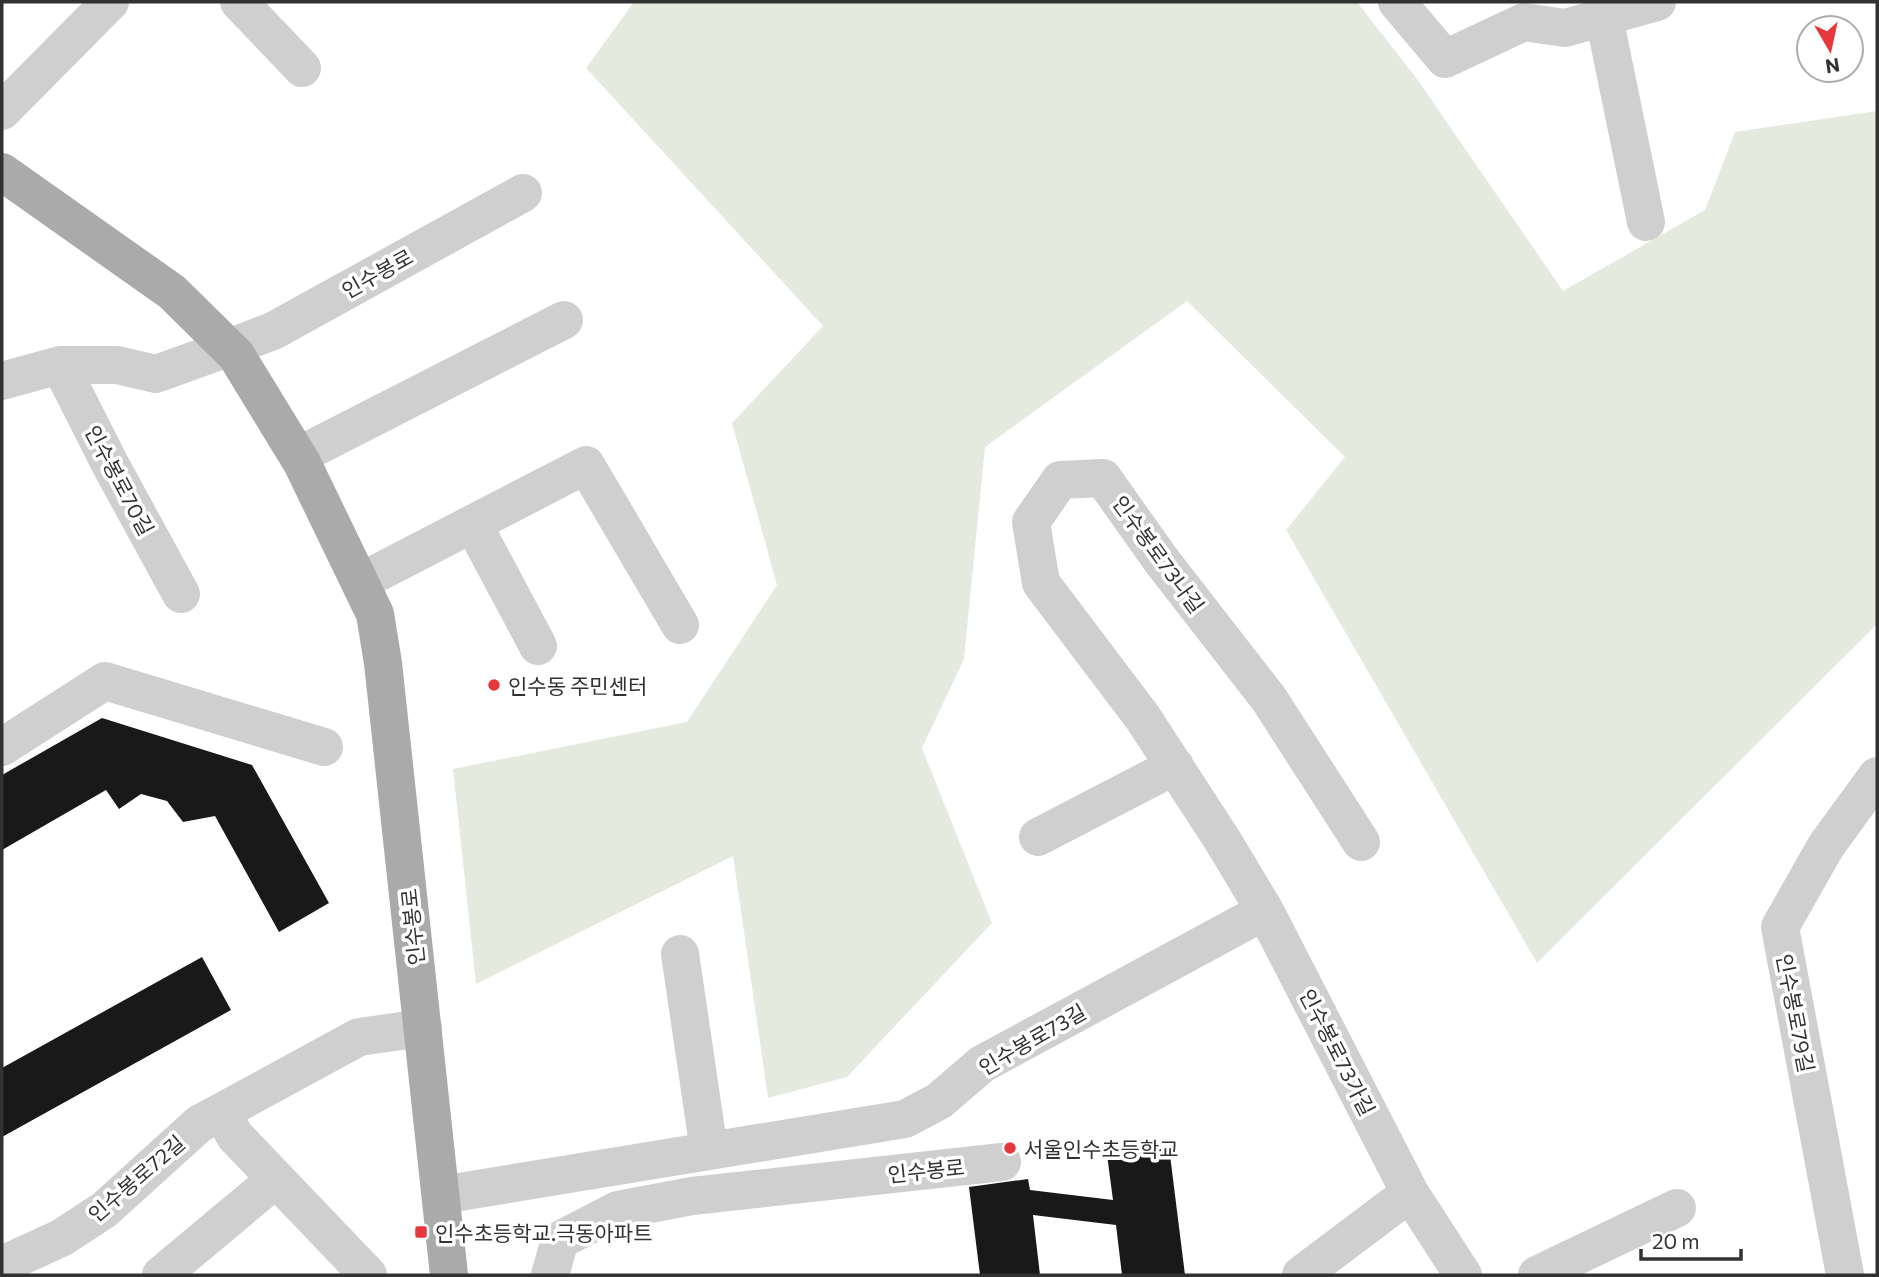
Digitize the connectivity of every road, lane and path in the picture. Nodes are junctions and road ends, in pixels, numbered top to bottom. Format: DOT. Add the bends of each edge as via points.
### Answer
graph roads {
  1 [pos="110,2"];
  2 [pos="239,2"];
  3 [pos="1397,2"];
  4 [pos="1657,2"];
  5 [pos="1604,17"];
  6 [pos="302,68"];
  7 [pos="2,111"];
  8 [pos="2,172"];
  9 [pos="523,193"];
  10 [pos="1646,222"];
  11 [pos="564,320"];
  12 [pos="229,348"];
  13 [pos="60,365"];
  14 [pos="2,381"];
  15 [pos="298,456"];
  16 [pos="473,524"];
  17 [pos="360,582"];
  18 [pos="181,594"];
  19 [pos="680,625"];
  20 [pos="538,646"];
  21 [pos="2,747"];
  22 [pos="324,747"];
  23 [pos="1175,766"];
  24 [pos="1877,776"];
  25 [pos="1038,837"];
  26 [pos="1361,842"];
  27 [pos="1265,911"];
  28 [pos="680,954"];
  29 [pos="423,1028"];
  30 [pos="221,1112"];
  31 [pos="709,1151"];
  32 [pos="1002,1162"];
  33 [pos="276,1179"];
  34 [pos="1410,1193"];
  35 [pos="441,1195"];
  36 [pos="1677,1208"];
  37 [pos="10,1267"];
  38 [pos="179,1270"];
  39 [pos="368,1275"];
  40 [pos="449,1275"];
  41 [pos="550,1275"];
  42 [pos="1301,1275"];
  43 [pos="1463,1275"];
  44 [pos="1537,1275"];
  45 [pos="1845,1275"];
  1 -- 7 [label="street"];
  2 -- 6 [label="street"];
  3 -- 5 [label="street" via="1445,59 1524,22 1564,28"];
  4 -- 5 [label="street"];
  5 -- 10 [label="street"];
  8 -- 12 [label="main road, 인수봉로" via="172,292"];
  9 -- 12 [label="street, 인수봉로" via="273,331"];
  11 -- 15 [label="street"];
  12 -- 13 [label="street" via="156,374 117,365"];
  12 -- 15 [label="main road, 인수봉로"];
  13 -- 14 [label="street"];
  13 -- 18 [label="street, 인수봉로70길"];
  15 -- 17 [label="main road, 인수봉로"];
  16 -- 17 [label="street"];
  16 -- 19 [label="street" via="586,465"];
  16 -- 20 [label="street"];
  17 -- 29 [label="main road, 인수봉로" via="375,614 383,663"];
  21 -- 22 [label="street" via="105,681"];
  23 -- 25 [label="street"];
  23 -- 26 [label="street, 인수봉로73나길" via="1041,583 1031,523 1059,480 1103,478 1269,699"];
  23 -- 27 [label="street, 인수봉로73나길"];
  24 -- 45 [label="street, 인수봉로79길" via="1826,846 1780,927"];
  27 -- 31 [label="street, 인수봉로73길" via="982,1064 939,1101 905,1119"];
  27 -- 34 [label="street, 인수봉로73가길"];
  28 -- 31 [label="street"];
  29 -- 30 [label="street, 인수봉로72길" via="359,1037"];
  29 -- 35 [label="main road, 인수봉로"];
  30 -- 33 [label="street" via="235,1136"];
  30 -- 37 [label="street, 인수봉로72길" via="199,1124 104,1210"];
  31 -- 35 [label="street, 인수봉로73길"];
  32 -- 41 [label="street, 인수봉로" via="692,1196 618,1210 560,1240"];
  33 -- 38 [label="street"];
  33 -- 39 [label="street"];
  34 -- 42 [label="street"];
  34 -- 43 [label="street, 인수봉로73가길"];
  35 -- 40 [label="main road, 인수봉로"];
  36 -- 44 [label="street"];
}
